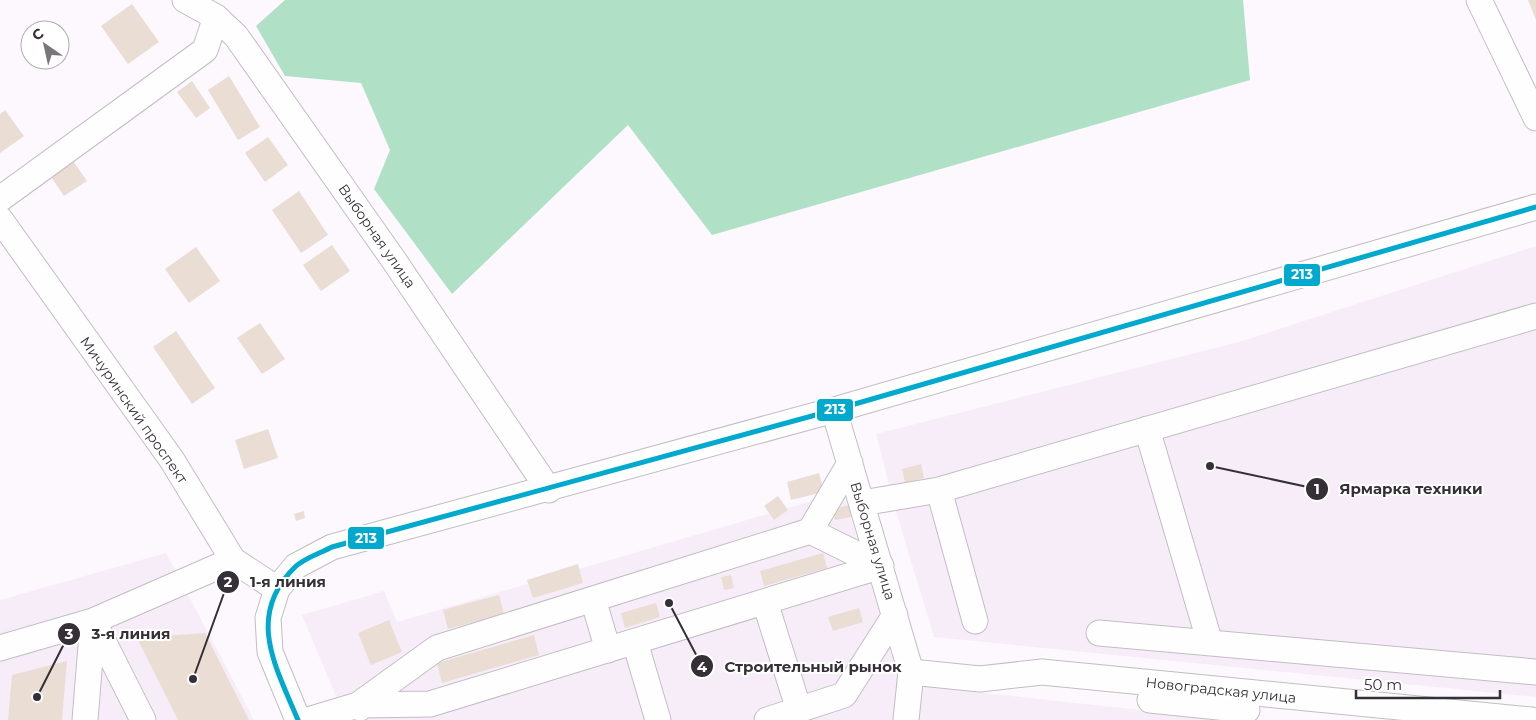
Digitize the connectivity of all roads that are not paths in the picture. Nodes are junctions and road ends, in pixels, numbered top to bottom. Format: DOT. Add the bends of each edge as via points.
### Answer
graph roads {
  1 [pos="185,0"];
  2 [pos="1479,0"];
  3 [pos="216,17"];
  4 [pos="1536,118"];
  5 [pos="0,199"];
  6 [pos="1536,207"];
  7 [pos="0,219"];
  8 [pos="1536,316"];
  9 [pos="834,410"];
  10 [pos="1147,429"];
  11 [pos="850,463"];
  12 [pos="549,490"];
  13 [pos="939,490"];
  14 [pos="862,503"];
  15 [pos="810,531"];
  16 [pos="233,560"];
  17 [pos="881,566"];
  18 [pos="277,589"];
  19 [pos="593,599"];
  20 [pos="765,602"];
  21 [pos="895,615"];
  22 [pos="975,621"];
  23 [pos="94,622"];
  24 [pos="1099,634"];
  25 [pos="635,642"];
  26 [pos="1210,643"];
  27 [pos="0,648"];
  28 [pos="608,650"];
  29 [pos="911,672"];
  30 [pos="1042,672"];
  31 [pos="1536,672"];
  32 [pos="799,710"];
  33 [pos="1153,710"];
  34 [pos="1247,710"];
  35 [pos="362,712"];
  36 [pos="85,720"];
  37 [pos="143,720"];
  38 [pos="298,720"];
  39 [pos="308,720"];
  40 [pos="658,720"];
  41 [pos="767,720"];
  42 [pos="906,720"];
  43 [pos="1530,720"];
  1 -- 3 [label="street, Выборная улица"];
  2 -- 4 [label="street"];
  3 -- 5 [label="street" via="205,50"];
  3 -- 12 [label="street, Выборная улица" via="236,36 388,251"];
  6 -- 9 [label="street"];
  7 -- 16 [label="street, Мичуринский проспект" via="172,460"];
  8 -- 10 [label="street"];
  9 -- 11 [label="street, Выборная улица"];
  9 -- 12 [label="street"];
  10 -- 13 [label="street"];
  10 -- 26 [label="street"];
  11 -- 14 [label="street, Выборная улица"];
  11 -- 15 [label="street"];
  12 -- 18 [label="street" via="332,548 296,566"];
  13 -- 14 [label="street"];
  13 -- 22 [label="street"];
  14 -- 17 [label="street, Выборная улица"];
  15 -- 17 [label="street"];
  15 -- 19 [label="street"];
  16 -- 18 [label="street, Мичуринский проспект"];
  16 -- 23 [label="street"];
  17 -- 20 [label="street"];
  17 -- 21 [label="street, Выборная улица"];
  18 -- 38 [label="street" via="268,618 270,652"];
  19 -- 28 [label="street"];
  19 -- 35 [label="street" via="437,648"];
  20 -- 25 [label="street"];
  20 -- 32 [label="street"];
  21 -- 29 [label="street, Выборная улица"];
  21 -- 32 [label="street" via="844,695"];
  23 -- 27 [label="street"];
  23 -- 36 [label="street"];
  23 -- 37 [label="street"];
  24 -- 26 [label="street"];
  25 -- 28 [label="street"];
  25 -- 40 [label="street"];
  26 -- 31 [label="street"];
  28 -- 35 [label="street" via="430,704"];
  29 -- 30 [label="street, Новоградская улица" via="980,679"];
  29 -- 42 [label="street"];
  30 -- 33 [label="street" via="1086,693"];
  30 -- 43 [label="street, Новоградская улица"];
  32 -- 41 [label="street"];
  33 -- 34 [label="street"];
  35 -- 39 [label="street"];
}
